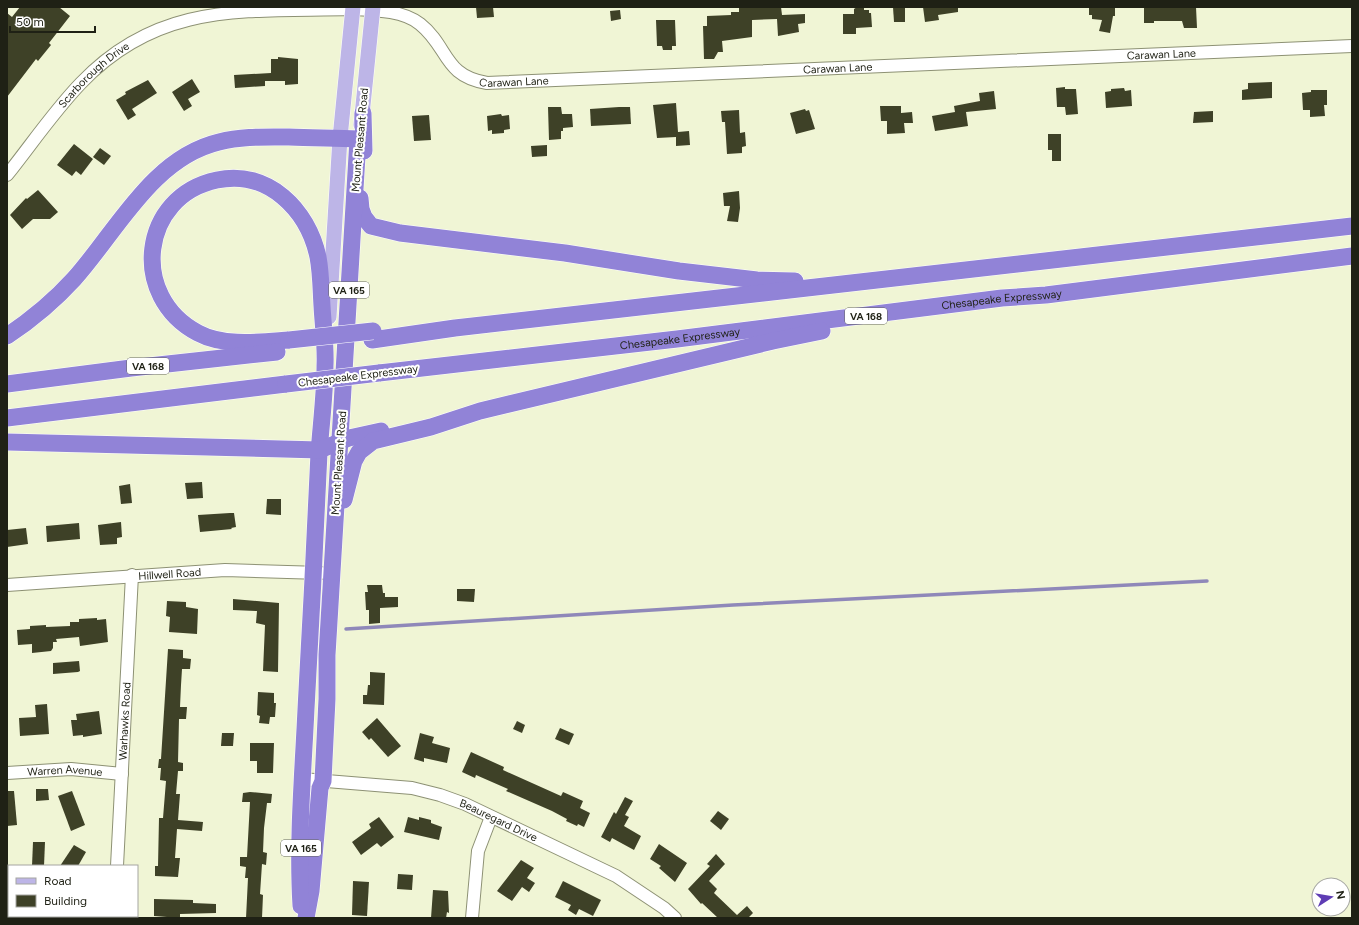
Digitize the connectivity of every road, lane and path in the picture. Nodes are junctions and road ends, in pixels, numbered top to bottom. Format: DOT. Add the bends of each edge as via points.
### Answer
graph roads {
  1 [pos="353,8"];
  2 [pos="373,8"];
  3 [pos="1352,46"];
  4 [pos="363,113"];
  5 [pos="340,138"];
  6 [pos="358,139"];
  7 [pos="7,175"];
  8 [pos="1352,226"];
  9 [pos="1352,256"];
  10 [pos="969,270"];
  11 [pos="867,316"];
  12 [pos="7,336"];
  13 [pos="289,345"];
  14 [pos="326,364"];
  15 [pos="7,384"];
  16 [pos="480,411"];
  17 [pos="7,418"];
  18 [pos="340,441"];
  19 [pos="7,442"];
  20 [pos="320,450"];
  21 [pos="314,573"];
  22 [pos="332,574"];
  23 [pos="132,576"];
  24 [pos="7,585"];
  25 [pos="7,773"];
  26 [pos="122,774"];
  27 [pos="302,779"];
  28 [pos="323,781"];
  29 [pos="491,817"];
  30 [pos="117,865"];
  31 [pos="302,918"];
  32 [pos="306,918"];
  33 [pos="472,918"];
  34 [pos="675,918"];
  1 -- 2 [label="street, Carawan Lane"];
  1 -- 5 [label="main road, Mount Pleasant Road / VA 165"];
  1 -- 7 [label="street, Scarborough Drive" via="221,12 158,29 115,52 81,83"];
  2 -- 3 [label="street, Carawan Lane" via="420,24 433,37 451,66 470,79 487,83"];
  2 -- 4 [label="main road, Mount Pleasant Road / VA 165"];
  4 -- 6 [label="main road, Mount Pleasant Road / VA 165"];
  4 -- 10 [label="highway" via="361,209 364,217 375,228 757,280 790,281 890,270"];
  5 -- 6 [label="highway"];
  5 -- 12 [label="highway" via="244,138 219,142 192,152 170,167 148,188 73,280 47,306"];
  5 -- 14 [label="main road, Mount Pleasant Road / VA 165"];
  6 -- 18 [label="highway, Mount Pleasant Road / VA 165"];
  8 -- 10 [label="highway, VA 168"];
  9 -- 11 [label="highway, Chesapeake Expressway / VA 168"];
  10 -- 13 [label="highway, VA 168"];
  11 -- 16 [label="highway" via="827,330"];
  11 -- 17 [label="highway, Chesapeake Expressway / VA 168, bridge"];
  13 -- 14 [label="highway" via="216,339 198,333 168,307 159,292 153,274 153,241 161,220 183,196 196,187 215,180 240,178 268,186 290,201 298,211 318,255"];
  13 -- 15 [label="highway, VA 168"];
  14 -- 20 [label="highway, Mount Pleasant Road / VA 165"];
  16 -- 18 [label="highway"];
  16 -- 22 [label="highway" via="431,427 373,441 359,452 354,461 345,496"];
  18 -- 20 [label="highway"];
  18 -- 22 [label="highway, Mount Pleasant Road / VA 165"];
  19 -- 20 [label="highway"];
  20 -- 21 [label="highway, Mount Pleasant Road / VA 165"];
  21 -- 22 [label="street, Hillwell Road"];
  21 -- 23 [label="street, Hillwell Road" via="224,570"];
  21 -- 27 [label="highway, Mount Pleasant Road / VA 165"];
  22 -- 28 [label="highway, Mount Pleasant Road / VA 165"];
  23 -- 24 [label="street, Hillwell Road"];
  23 -- 26 [label="street, Warhawks Road"];
  25 -- 26 [label="street, Warren Avenue" via="71,769"];
  26 -- 30 [label="street, Warhawks Road"];
  27 -- 28 [label="street, Beauregard Drive"];
  27 -- 31 [label="highway, Mount Pleasant Road / VA 165"];
  28 -- 29 [label="street, Beauregard Drive" via="412,788 465,804"];
  28 -- 32 [label="highway, Mount Pleasant Road / VA 165" via="320,788 311,891"];
  29 -- 33 [label="street" via="478,851"];
  29 -- 34 [label="street, Beauregard Drive" via="616,876"];
}
